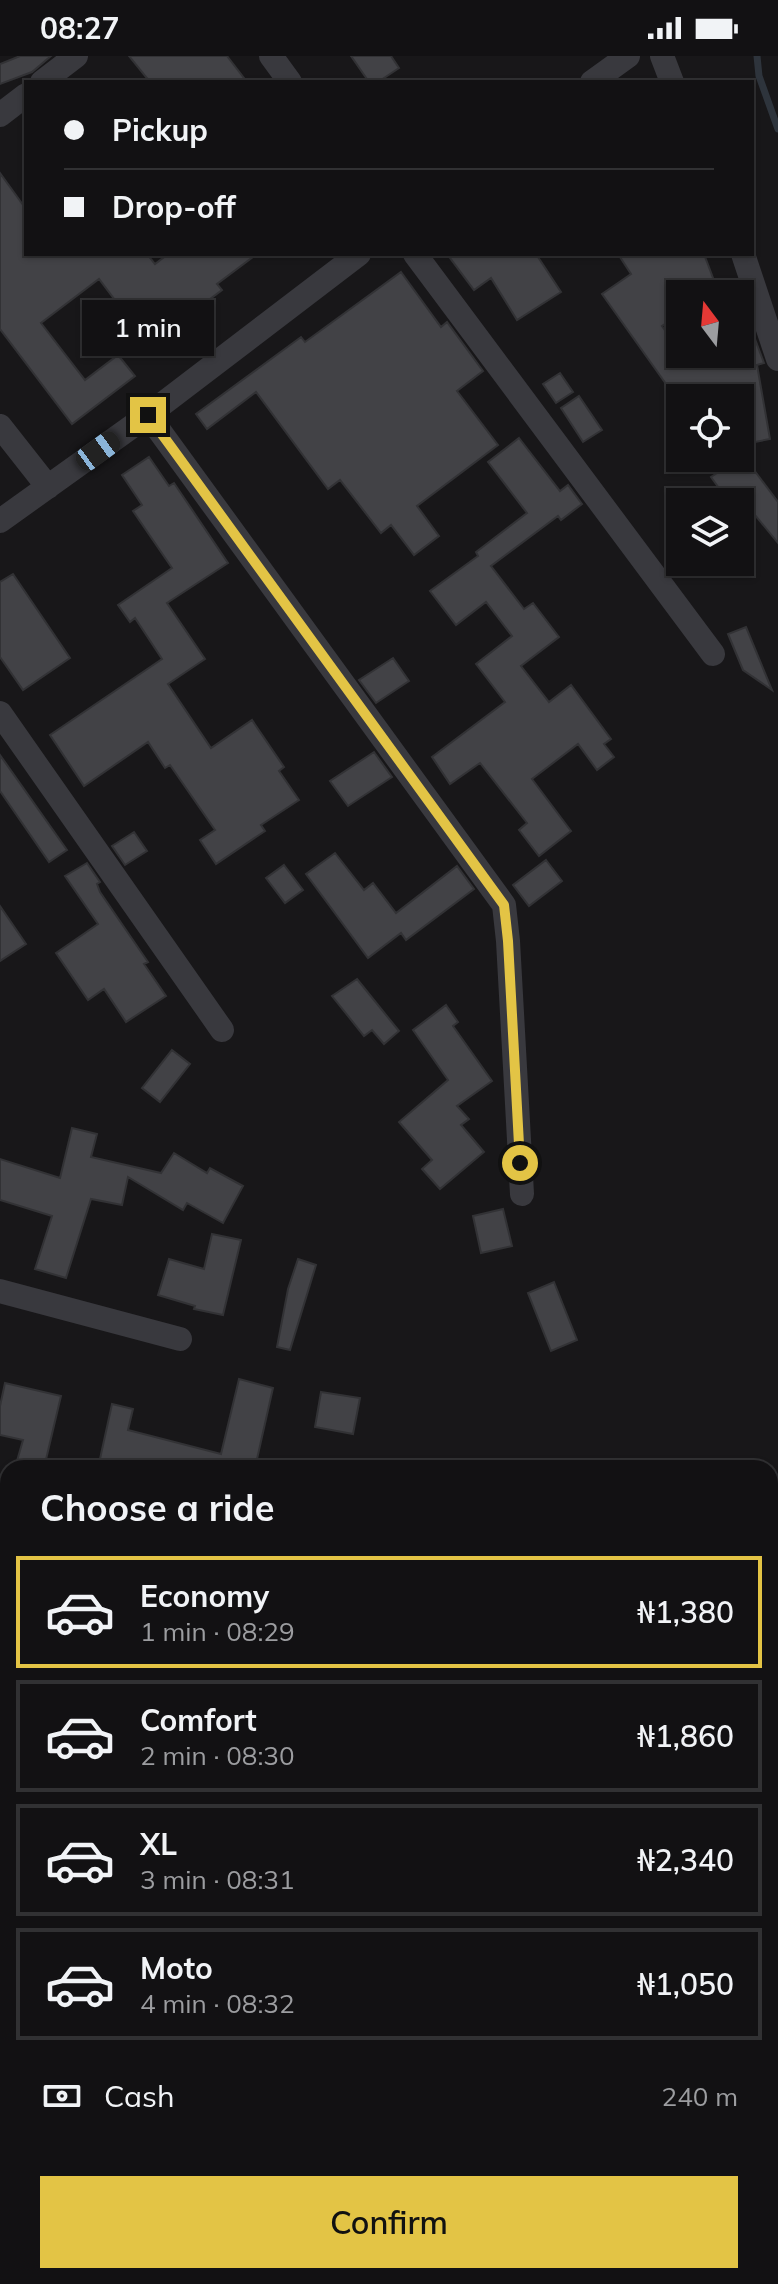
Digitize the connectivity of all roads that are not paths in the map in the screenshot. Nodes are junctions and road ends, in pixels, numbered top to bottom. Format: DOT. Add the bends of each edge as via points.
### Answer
graph roads {
  1 [pos="76,56"];
  2 [pos="271,56"];
  3 [pos="628,56"];
  4 [pos="662,56"];
  5 [pos="45,80"];
  6 [pos="289,80"];
  7 [pos="595,80"];
  8 [pos="671,80"];
  9 [pos="24,97"];
  10 [pos="0,115"];
  11 [pos="356,256"];
  12 [pos="416,256"];
  13 [pos="744,256"];
  14 [pos="778,359"];
  15 [pos="148,415"];
  16 [pos="0,426"];
  17 [pos="48,487"];
  18 [pos="0,521"];
  19 [pos="713,654"];
  20 [pos="0,713"];
  21 [pos="222,1030"];
  22 [pos="522,1194"];
  23 [pos="0,1291"];
  24 [pos="180,1339"];
  1 -- 5 [label="street"];
  2 -- 6 [label="street"];
  3 -- 7 [label="street"];
  4 -- 8 [label="street"];
  9 -- 10 [label="street"];
  11 -- 15 [label="street"];
  12 -- 19 [label="street"];
  13 -- 14 [label="street"];
  15 -- 17 [label="street"];
  15 -- 22 [label="street" via="504,905"];
  16 -- 17 [label="street"];
  17 -- 18 [label="street"];
  20 -- 21 [label="street"];
  23 -- 24 [label="street"];
}
